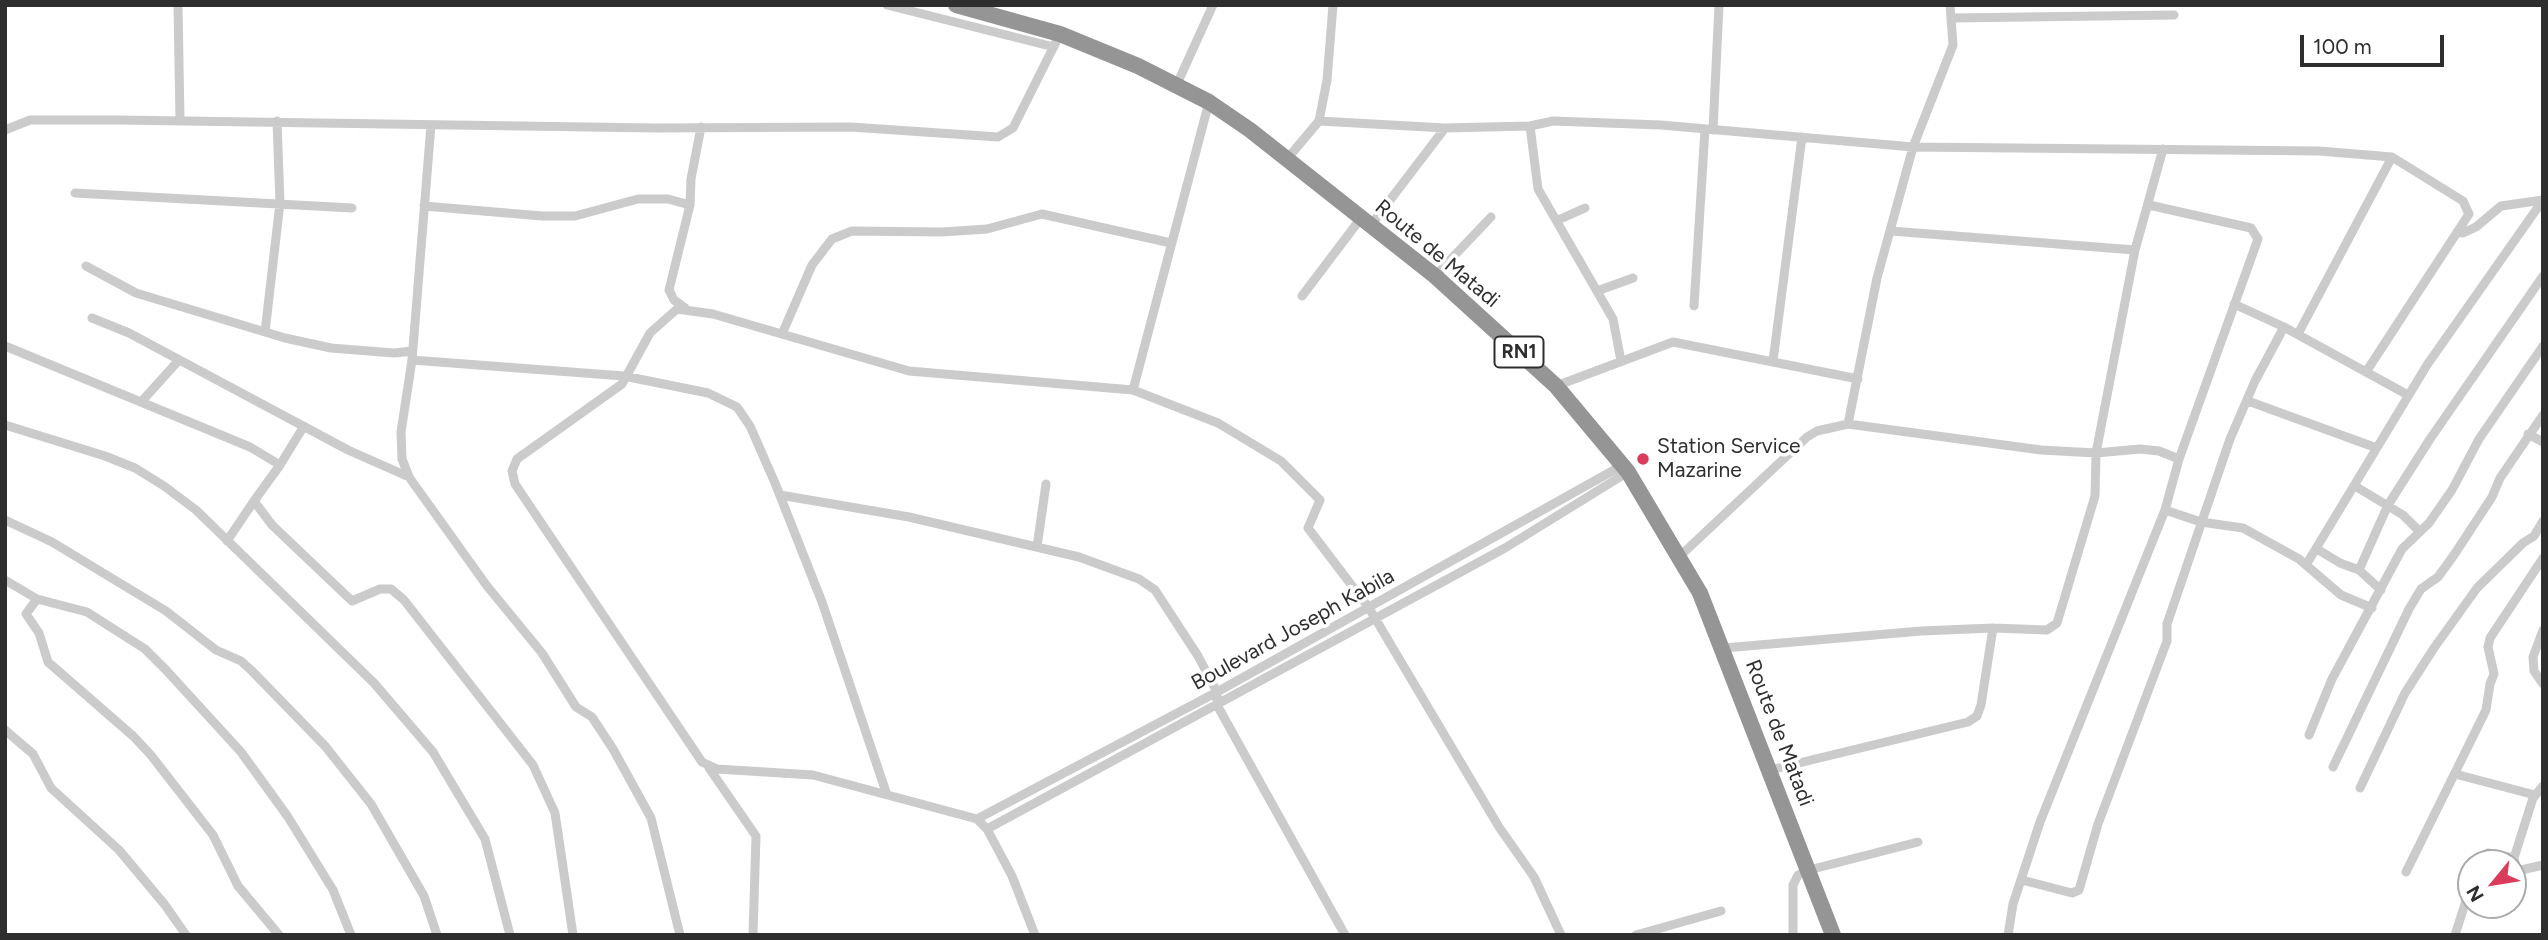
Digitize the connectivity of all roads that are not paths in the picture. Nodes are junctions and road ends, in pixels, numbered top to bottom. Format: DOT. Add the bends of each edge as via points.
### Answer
graph roads {
  1 [pos="178,5"];
  2 [pos="887,5"];
  3 [pos="956,5"];
  4 [pos="1213,5"];
  5 [pos="1333,5"];
  6 [pos="1719,5"];
  7 [pos="1950,5"];
  8 [pos="2174,15"];
  9 [pos="1952,18"];
  10 [pos="1057,41"];
  11 [pos="1177,84"];
  12 [pos="1209,102"];
  13 [pos="180,121"];
  14 [pos="277,121"];
  15 [pos="1319,121"];
  16 [pos="431,125"];
  17 [pos="1530,125"];
  18 [pos="701,127"];
  19 [pos="1445,128"];
  20 [pos="1709,129"];
  21 [pos="5,130"];
  22 [pos="1802,137"];
  23 [pos="1913,147"];
  24 [pos="2163,149"];
  25 [pos="2392,157"];
  26 [pos="1287,159"];
  27 [pos="75,193"];
  28 [pos="2543,200"];
  29 [pos="280,203"];
  30 [pos="690,205"];
  31 [pos="2149,205"];
  32 [pos="424,206"];
  33 [pos="352,208"];
  34 [pos="1585,208"];
  35 [pos="1491,217"];
  36 [pos="1558,220"];
  37 [pos="1366,221"];
  38 [pos="1891,231"];
  39 [pos="2457,232"];
  40 [pos="1171,243"];
  41 [pos="2135,250"];
  42 [pos="86,266"];
  43 [pos="1435,276"];
  44 [pos="2543,276"];
  45 [pos="1633,278"];
  46 [pos="1597,290"];
  47 [pos="1302,296"];
  48 [pos="2234,304"];
  49 [pos="1694,306"];
  50 [pos="685,308"];
  51 [pos="92,318"];
  52 [pos="2284,327"];
  53 [pos="265,332"];
  54 [pos="782,334"];
  55 [pos="2298,334"];
  56 [pos="5,346"];
  57 [pos="2543,346"];
  58 [pos="412,355"];
  59 [pos="179,360"];
  60 [pos="1621,361"];
  61 [pos="1773,361"];
  62 [pos="2365,372"];
  63 [pos="624,376"];
  64 [pos="1858,379"];
  65 [pos="1556,386"];
  66 [pos="1133,390"];
  67 [pos="2408,395"];
  68 [pos="142,401"];
  69 [pos="2248,401"];
  70 [pos="2543,415"];
  71 [pos="1848,424"];
  72 [pos="5,425"];
  73 [pos="304,426"];
  74 [pos="2528,435"];
  75 [pos="2543,442"];
  76 [pos="2374,447"];
  77 [pos="2096,453"];
  78 [pos="2179,459"];
  79 [pos="280,465"];
  80 [pos="1625,469"];
  81 [pos="409,477"];
  82 [pos="1046,484"];
  83 [pos="2354,486"];
  84 [pos="780,495"];
  85 [pos="254,501"];
  86 [pos="2388,505"];
  87 [pos="2165,510"];
  88 [pos="5,520"];
  89 [pos="2543,521"];
  90 [pos="2202,522"];
  91 [pos="2420,532"];
  92 [pos="227,541"];
  93 [pos="1037,547"];
  94 [pos="2318,549"];
  95 [pos="1680,556"];
  96 [pos="2543,558"];
  97 [pos="2306,565"];
  98 [pos="2359,570"];
  99 [pos="5,580"];
  100 [pos="2381,590"];
  101 [pos="37,599"];
  102 [pos="1369,608"];
  103 [pos="2372,608"];
  104 [pos="1374,618"];
  105 [pos="1993,628"];
  106 [pos="2543,630"];
  107 [pos="1724,648"];
  108 [pos="2543,684"];
  109 [pos="1217,692"];
  110 [pos="1217,705"];
  111 [pos="5,730"];
  112 [pos="2309,735"];
  113 [pos="2333,767"];
  114 [pos="709,768"];
  115 [pos="1770,770"];
  116 [pos="2455,774"];
  117 [pos="2360,788"];
  118 [pos="2541,789"];
  119 [pos="886,792"];
  120 [pos="977,819"];
  121 [pos="987,829"];
  122 [pos="1918,842"];
  123 [pos="2518,849"];
  124 [pos="1809,870"];
  125 [pos="2406,872"];
  126 [pos="2022,880"];
  127 [pos="1720,911"];
  128 [pos="186,935"];
  129 [pos="279,935"];
  130 [pos="351,935"];
  131 [pos="437,935"];
  132 [pos="510,935"];
  133 [pos="573,935"];
  134 [pos="680,935"];
  135 [pos="753,935"];
  136 [pos="1035,935"];
  137 [pos="1345,935"];
  138 [pos="1561,935"];
  139 [pos="1636,935"];
  140 [pos="1793,935"];
  141 [pos="1833,935"];
  142 [pos="2008,935"];
  1 -- 13 [label="street"];
  2 -- 10 [label="street"];
  3 -- 10 [label="highway, Route de Matadi / RN1"];
  4 -- 11 [label="street"];
  5 -- 15 [label="street"];
  6 -- 20 [label="street"];
  7 -- 9 [label="street"];
  8 -- 9 [label="street"];
  9 -- 23 [label="street" via="1953,45"];
  10 -- 11 [label="highway, Route de Matadi / RN1"];
  10 -- 18 [label="street" via="1013,128 998,136 851,127"];
  11 -- 12 [label="highway, Route de Matadi / RN1"];
  12 -- 26 [label="highway, Route de Matadi / RN1"];
  12 -- 40 [label="street"];
  13 -- 14 [label="street"];
  13 -- 21 [label="street" via="44,119"];
  14 -- 16 [label="street"];
  14 -- 29 [label="street"];
  15 -- 19 [label="street"];
  15 -- 26 [label="street"];
  16 -- 18 [label="street"];
  16 -- 32 [label="street"];
  17 -- 19 [label="street"];
  17 -- 20 [label="street" via="1553,121"];
  17 -- 36 [label="street" via="1538,190"];
  18 -- 30 [label="street"];
  19 -- 37 [label="street"];
  20 -- 22 [label="street"];
  20 -- 49 [label="street"];
  22 -- 23 [label="street"];
  22 -- 61 [label="street"];
  23 -- 24 [label="street"];
  23 -- 38 [label="street"];
  24 -- 25 [label="street"];
  24 -- 31 [label="street"];
  25 -- 39 [label="street" via="2466,205 2469,214"];
  25 -- 55 [label="street"];
  26 -- 37 [label="highway, Route de Matadi / RN1"];
  27 -- 29 [label="street"];
  28 -- 39 [label="street" via="2501,206 2476,227"];
  28 -- 67 [label="street"];
  29 -- 33 [label="street"];
  29 -- 53 [label="street"];
  30 -- 32 [label="street" via="638,199 575,216"];
  30 -- 50 [label="street" via="669,290"];
  31 -- 41 [label="street"];
  31 -- 48 [label="street" via="2226,221 2257,234"];
  32 -- 58 [label="street"];
  34 -- 36 [label="street"];
  35 -- 43 [label="street"];
  36 -- 46 [label="street"];
  37 -- 43 [label="highway, Route de Matadi / RN1"];
  37 -- 47 [label="street"];
  38 -- 41 [label="street"];
  38 -- 64 [label="street"];
  39 -- 62 [label="street"];
  40 -- 54 [label="street" via="1042,214 987,229 852,231 831,239 812,265"];
  40 -- 66 [label="street"];
  41 -- 77 [label="street"];
  42 -- 53 [label="street" via="136,293"];
  43 -- 65 [label="highway, Route de Matadi / RN1"];
  44 -- 86 [label="street"];
  45 -- 46 [label="street"];
  46 -- 60 [label="street" via="1612,319"];
  48 -- 52 [label="street"];
  48 -- 78 [label="street"];
  50 -- 54 [label="street"];
  50 -- 63 [label="street" via="677,309 650,333"];
  51 -- 59 [label="street"];
  52 -- 55 [label="street"];
  52 -- 69 [label="street"];
  53 -- 58 [label="street" via="331,348"];
  54 -- 66 [label="street" via="909,371"];
  55 -- 62 [label="street"];
  56 -- 68 [label="street"];
  57 -- 91 [label="street" via="2479,439 2452,490"];
  58 -- 63 [label="street"];
  58 -- 81 [label="street" via="401,432 402,459"];
  59 -- 68 [label="street"];
  59 -- 73 [label="street"];
  60 -- 61 [label="street" via="1665,343 1680,342"];
  60 -- 65 [label="street"];
  61 -- 64 [label="street"];
  62 -- 67 [label="street"];
  63 -- 84 [label="street" via="708,393 737,407"];
  63 -- 114 [label="street" via="622,384 517,459 512,471 515,484"];
  64 -- 71 [label="street"];
  65 -- 80 [label="highway, Route de Matadi / RN1"];
  66 -- 102 [label="street" via="1218,423 1281,461 1320,500 1308,527"];
  67 -- 76 [label="street"];
  68 -- 79 [label="street" via="250,447"];
  69 -- 76 [label="street"];
  69 -- 90 [label="street"];
  70 -- 74 [label="street"];
  71 -- 77 [label="street"];
  71 -- 95 [label="street" via="1807,437"];
  72 -- 92 [label="street" via="135,468 196,510"];
  73 -- 79 [label="street"];
  73 -- 81 [label="street"];
  74 -- 75 [label="street"];
  74 -- 113 [label="street" via="2454,555 2438,577 2421,589 2409,609"];
  76 -- 83 [label="street"];
  77 -- 78 [label="street" via="2140,449"];
  77 -- 105 [label="street" via="2095,496 2057,623 2048,630"];
  78 -- 87 [label="street"];
  79 -- 85 [label="street"];
  80 -- 95 [label="highway, Route de Matadi / RN1"];
  80 -- 102 [label="street, Boulevard Joseph Kabila"];
  80 -- 104 [label="street, Boulevard Joseph Kabila" via="1505,548"];
  81 -- 134 [label="street" via="542,653 576,707 592,717 613,749 654,827"];
  82 -- 93 [label="street"];
  83 -- 86 [label="street"];
  83 -- 94 [label="street"];
  84 -- 93 [label="street" via="909,517"];
  84 -- 119 [label="street" via="822,602"];
  85 -- 92 [label="street"];
  85 -- 133 [label="street" via="272,525 352,601 380,589 390,589 404,600 533,765 555,813"];
  86 -- 91 [label="street"];
  86 -- 98 [label="street"];
  87 -- 90 [label="street"];
  87 -- 126 [label="street" via="2040,822"];
  88 -- 131 [label="street" via="52,542 166,611 216,650 242,661 325,746 371,804 424,896"];
  89 -- 117 [label="street" via="2534,536 2477,588 2434,648 2405,692"];
  90 -- 97 [label="street" via="2244,528"];
  90 -- 126 [label="street" via="2167,624 2167,641 2098,824 2079,890 2072,893"];
  91 -- 100 [label="street" via="2402,550"];
  92 -- 132 [label="street" via="374,682 433,752 485,839"];
  93 -- 109 [label="street" via="1079,557 1139,579 1155,590"];
  94 -- 97 [label="street"];
  94 -- 98 [label="street"];
  95 -- 107 [label="highway, Route de Matadi / RN1"];
  96 -- 116 [label="street" via="2490,638 2494,674 2486,710"];
  97 -- 103 [label="street" via="2341,595"];
  98 -- 100 [label="street"];
  99 -- 101 [label="street"];
  100 -- 103 [label="street"];
  101 -- 129 [label="street" via="26,614 39,633 48,662 150,754 213,835 239,886"];
  101 -- 130 [label="street" via="75,607 111,626 145,649 200,705 241,752 315,858"];
  102 -- 104 [label="street"];
  102 -- 109 [label="street, Boulevard Joseph Kabila"];
  103 -- 112 [label="street" via="2332,679"];
  104 -- 110 [label="street, Boulevard Joseph Kabila"];
  104 -- 138 [label="street" via="1534,877"];
  105 -- 107 [label="street"];
  105 -- 115 [label="street" via="1981,705 1977,716 1968,722"];
  106 -- 108 [label="street" via="2533,657"];
  107 -- 115 [label="highway, Route de Matadi / RN1"];
  109 -- 110 [label="street"];
  109 -- 120 [label="street, Boulevard Joseph Kabila"];
  110 -- 121 [label="street, Boulevard Joseph Kabila"];
  110 -- 137 [label="street"];
  111 -- 128 [label="street" via="33,754 51,788 119,850"];
  114 -- 119 [label="street" via="813,775"];
  114 -- 135 [label="street" via="755,836"];
  115 -- 124 [label="highway, Route de Matadi / RN1"];
  116 -- 118 [label="street"];
  116 -- 125 [label="street"];
  118 -- 123 [label="street"];
  119 -- 120 [label="street"];
  120 -- 121 [label="street"];
  121 -- 136 [label="street"];
  122 -- 124 [label="street"];
  124 -- 140 [label="street" via="1794,879"];
  124 -- 141 [label="highway, Route de Matadi / RN1"];
  126 -- 142 [label="street" via="2012,904"];
  127 -- 139 [label="street"];
}
